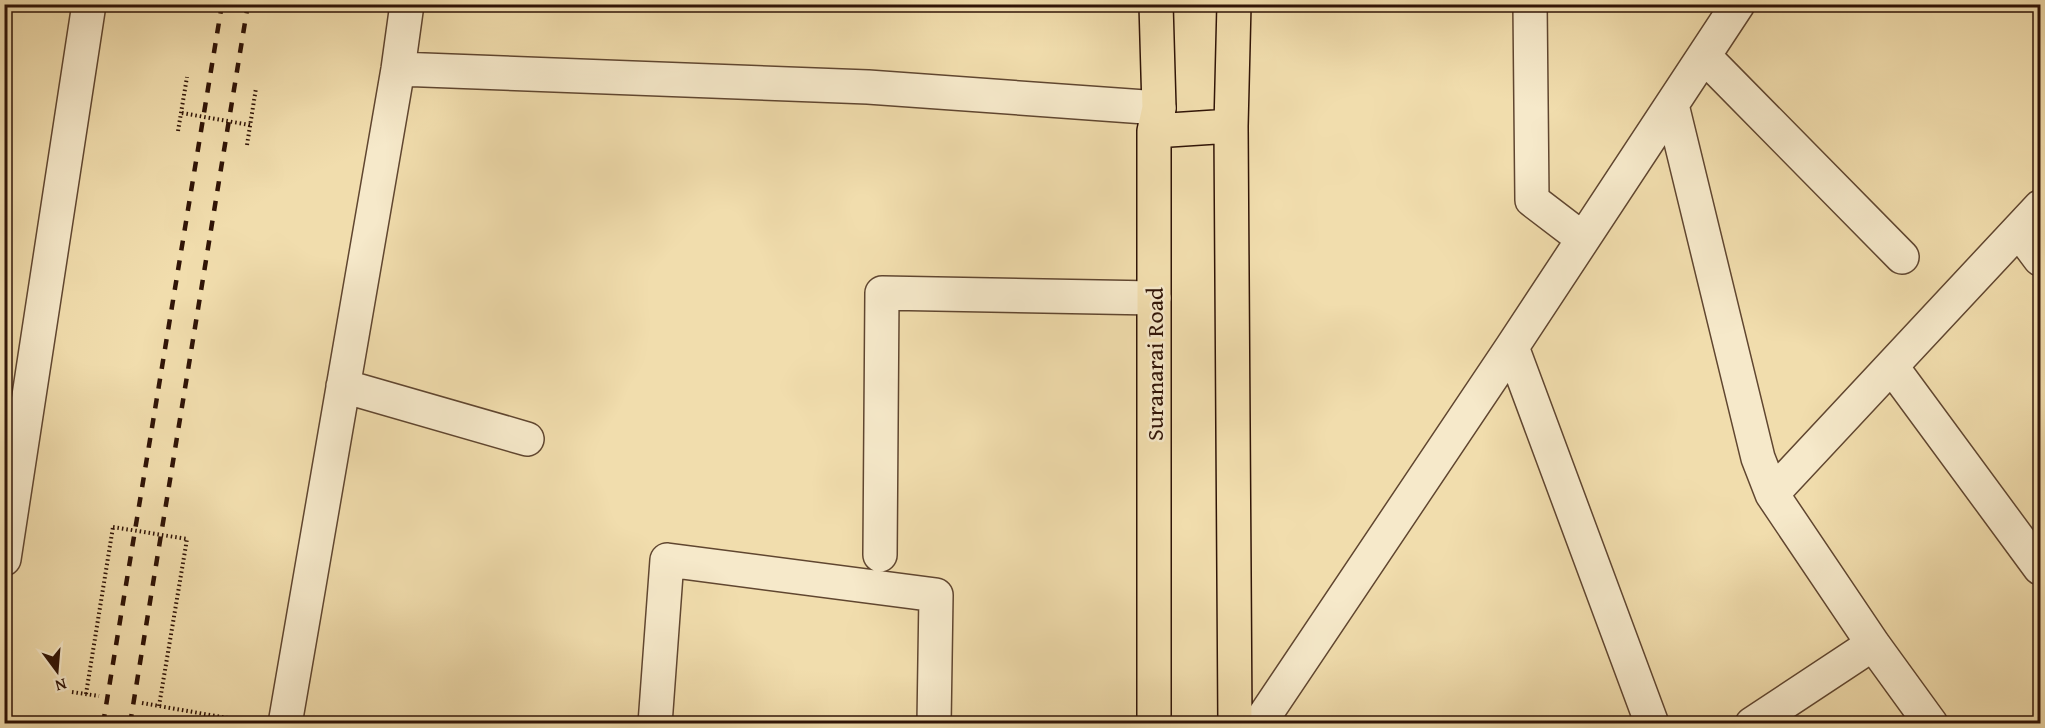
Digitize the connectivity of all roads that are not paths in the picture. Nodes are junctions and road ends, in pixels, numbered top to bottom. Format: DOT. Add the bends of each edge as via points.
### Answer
graph roads {
  1 [pos="89,4"];
  2 [pos="407,4"];
  3 [pos="1156,4"];
  4 [pos="1234,4"];
  5 [pos="1530,4"];
  6 [pos="1738,4"];
  7 [pos="1704,56"];
  8 [pos="398,69"];
  9 [pos="1672,105"];
  10 [pos="1156,119"];
  11 [pos="1231,126"];
  12 [pos="2040,207"];
  13 [pos="2019,231"];
  14 [pos="1583,239"];
  15 [pos="1902,257"];
  16 [pos="2040,259"];
  17 [pos="1154,298"];
  18 [pos="1512,347"];
  19 [pos="1892,367"];
  20 [pos="343,386"];
  21 [pos="527,439"];
  22 [pos="1772,494"];
  23 [pos="880,555"];
  24 [pos="4,559"];
  25 [pos="2040,568"];
  26 [pos="1873,644"];
  27 [pos="285,723"];
  28 [pos="655,723"];
  29 [pos="934,723"];
  30 [pos="1154,723"];
  31 [pos="1235,723"];
  32 [pos="1259,723"];
  33 [pos="1652,723"];
  34 [pos="1752,723"];
  35 [pos="1931,723"];
  1 -- 24 [label="street"];
  2 -- 8 [label="street"];
  3 -- 10 [label="main road, Suranarai Road"];
  4 -- 11 [label="main road"];
  5 -- 14 [label="street" via="1532,200"];
  6 -- 7 [label="street"];
  7 -- 9 [label="street"];
  7 -- 15 [label="street"];
  8 -- 10 [label="street" via="868,87"];
  8 -- 20 [label="street"];
  9 -- 14 [label="street"];
  9 -- 22 [label="street" via="1758,458"];
  10 -- 11 [label="main road"];
  10 -- 17 [label="main road, Suranarai Road"];
  11 -- 31 [label="main road"];
  12 -- 13 [label="street"];
  13 -- 16 [label="street"];
  13 -- 19 [label="street"];
  14 -- 18 [label="street"];
  17 -- 23 [label="street" via="882,293"];
  17 -- 30 [label="main road, Suranarai Road"];
  18 -- 32 [label="street"];
  18 -- 33 [label="street"];
  19 -- 22 [label="street"];
  19 -- 25 [label="street"];
  20 -- 21 [label="street"];
  20 -- 27 [label="street"];
  22 -- 26 [label="street"];
  26 -- 34 [label="street"];
  26 -- 35 [label="street"];
  28 -- 29 [label="street" via="667,560 936,595"];
}
